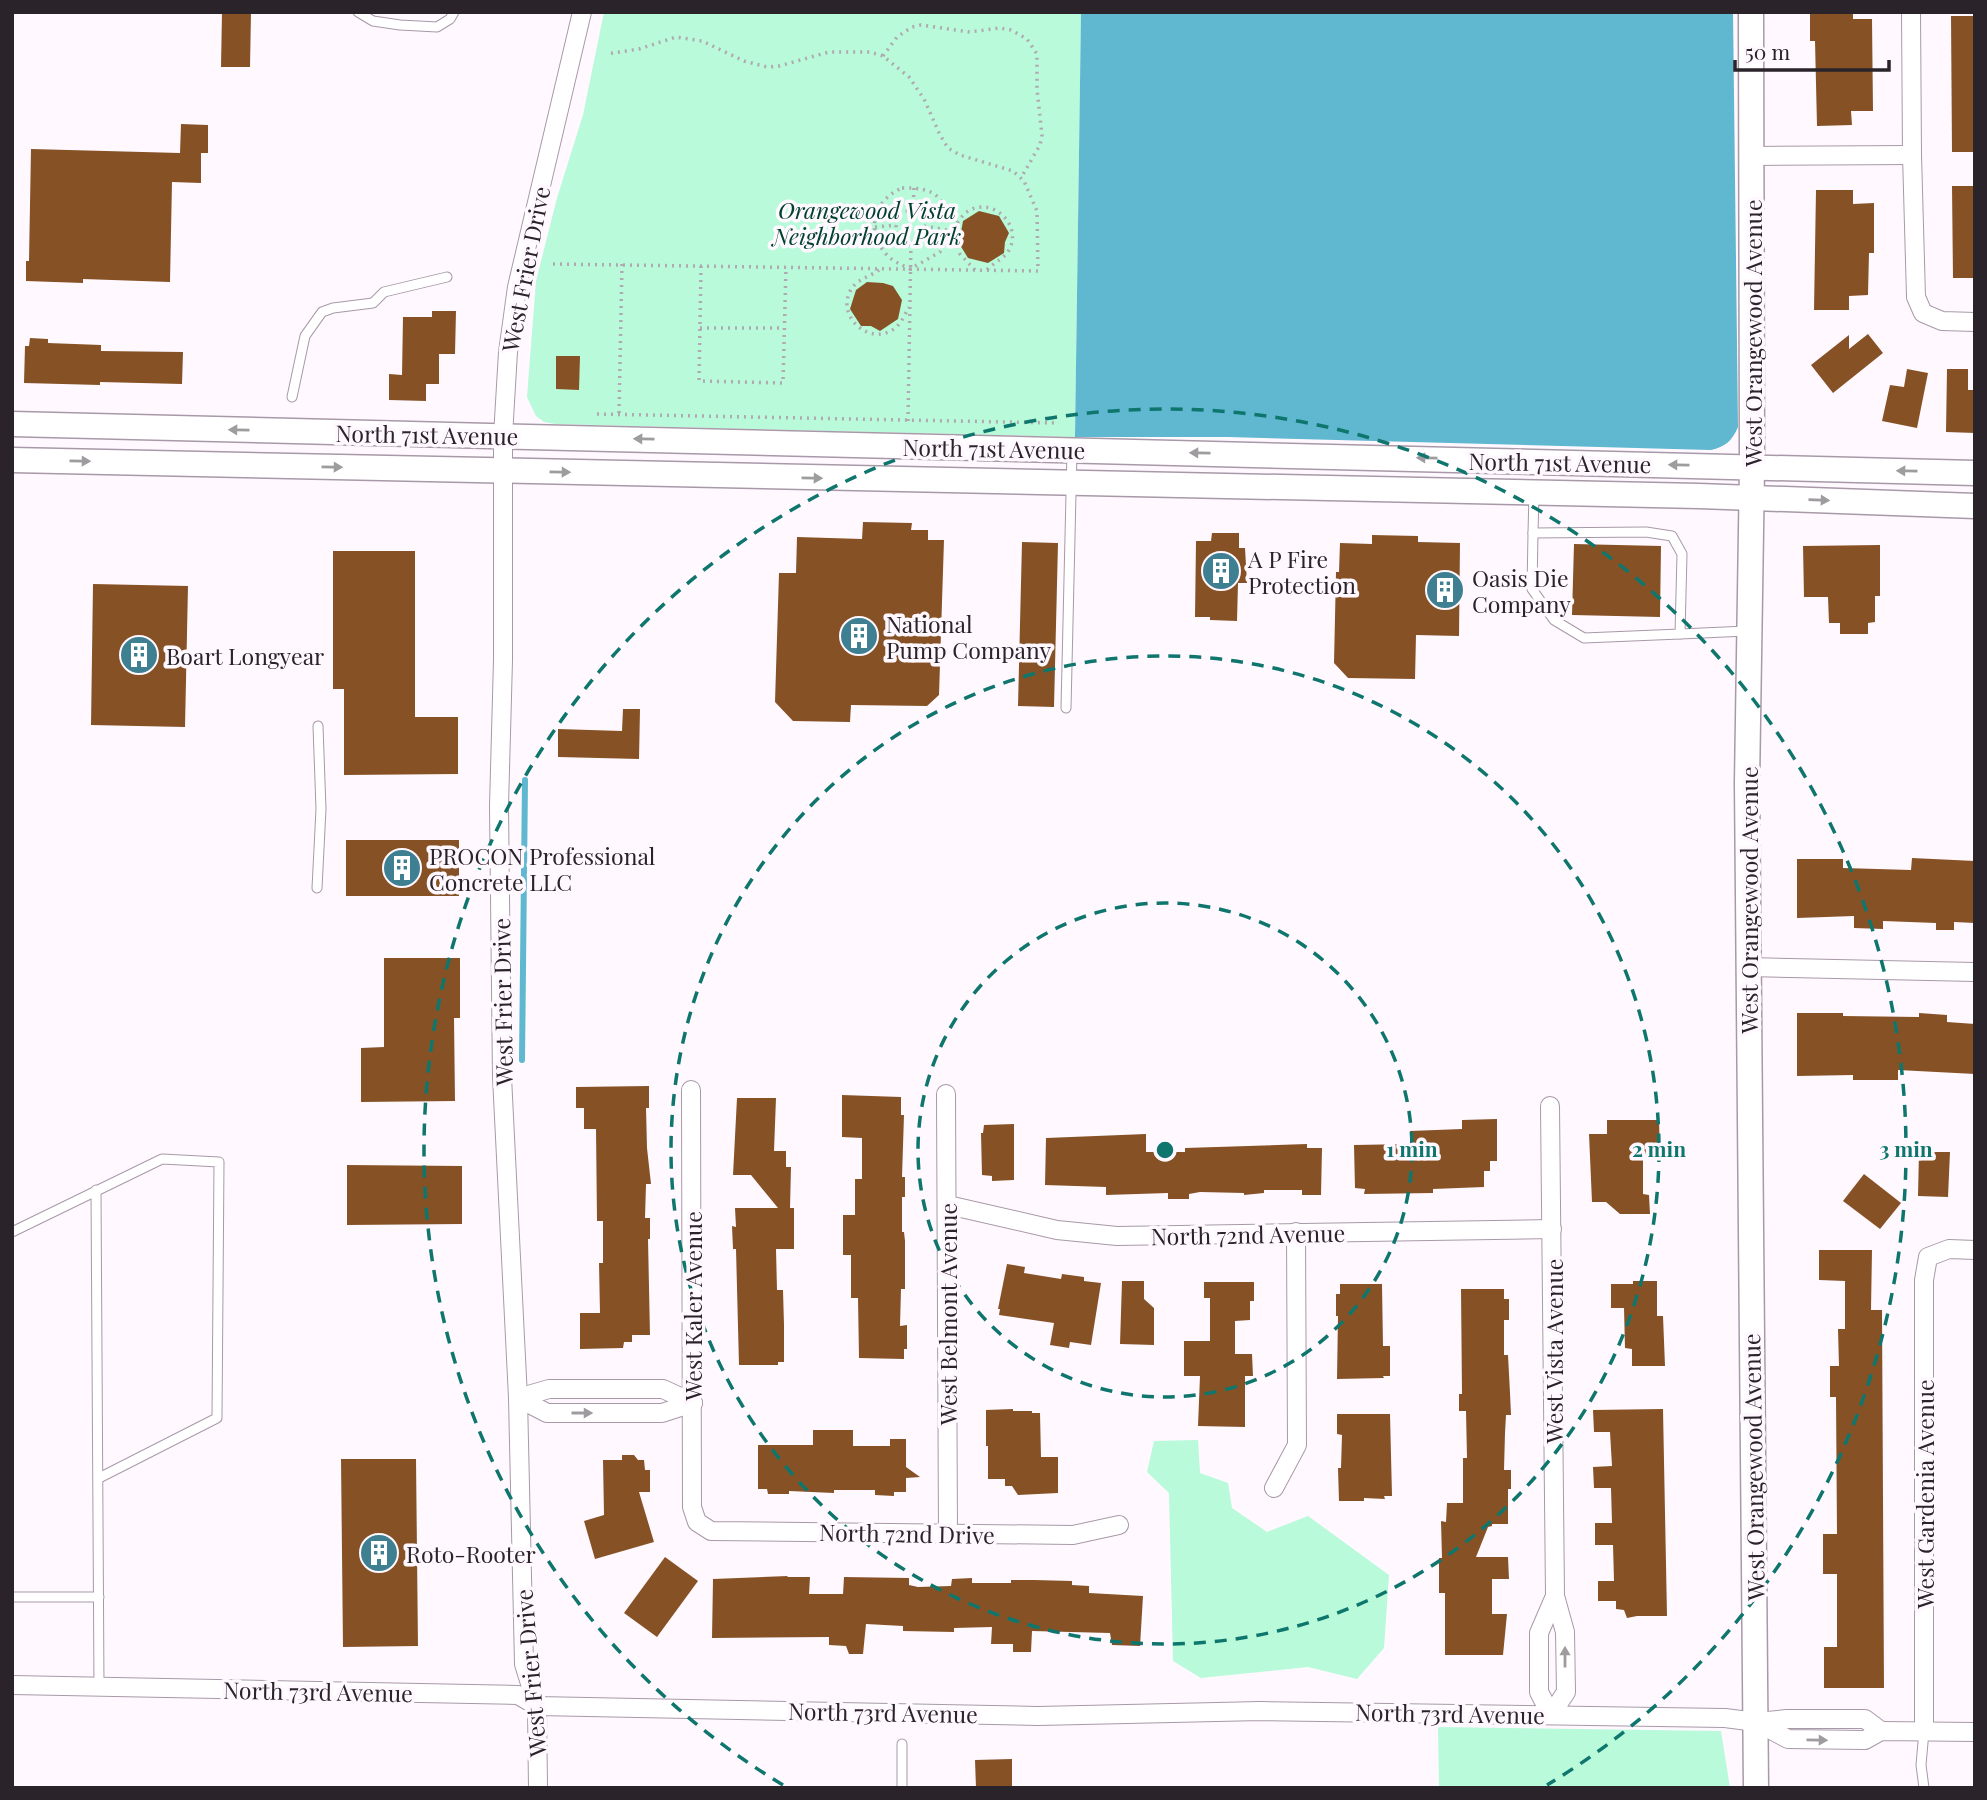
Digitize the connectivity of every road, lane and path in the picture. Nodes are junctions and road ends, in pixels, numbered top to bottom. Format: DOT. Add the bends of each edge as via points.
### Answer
graph roads {
  1 [pos="358,12"];
  2 [pos="454,12"];
  3 [pos="582,12"];
  4 [pos="1751,12"];
  5 [pos="1911,12"];
  6 [pos="607,54"];
  7 [pos="883,55"];
  8 [pos="1912,155"];
  9 [pos="1752,156"];
  10 [pos="1021,178"];
  11 [pos="914,187"];
  12 [pos="913,211"];
  13 [pos="896,225"];
  14 [pos="924,226"];
  15 [pos="874,227"];
  16 [pos="951,231"];
  17 [pos="911,241"];
  18 [pos="553,264"];
  19 [pos="622,264"];
  20 [pos="701,265"];
  21 [pos="786,267"];
  22 [pos="881,268"];
  23 [pos="910,269"];
  24 [pos="975,270"];
  25 [pos="987,270"];
  26 [pos="447,277"];
  27 [pos="909,306"];
  28 [pos="1975,322"];
  29 [pos="700,328"];
  30 [pos="784,328"];
  31 [pos="292,397"];
  32 [pos="597,414"];
  33 [pos="619,414"];
  34 [pos="908,421"];
  35 [pos="1059,423"];
  36 [pos="12,424"];
  37 [pos="292,431"];
  38 [pos="503,436"];
  39 [pos="783,443"];
  40 [pos="1072,449"];
  41 [pos="12,460"];
  42 [pos="291,466"];
  43 [pos="1752,467"];
  44 [pos="503,471"];
  45 [pos="1975,472"];
  46 [pos="782,478"];
  47 [pos="1072,484"];
  48 [pos="1534,492"];
  49 [pos="1751,498"];
  50 [pos="1975,506"];
  51 [pos="1533,533"];
  52 [pos="1749,631"];
  53 [pos="1680,634"];
  54 [pos="1066,708"];
  55 [pos="318,726"];
  56 [pos="317,888"];
  57 [pos="1748,967"];
  58 [pos="1975,972"];
  59 [pos="691,1090"];
  60 [pos="946,1094"];
  61 [pos="1550,1106"];
  62 [pos="96,1190"];
  63 [pos="948,1205"];
  64 [pos="1552,1229"];
  65 [pos="12,1232"];
  66 [pos="1296,1232"];
  67 [pos="1975,1250"];
  68 [pos="517,1398"];
  69 [pos="693,1403"];
  70 [pos="99,1478"];
  71 [pos="1274,1489"];
  72 [pos="697,1522"];
  73 [pos="1119,1525"];
  74 [pos="948,1535"];
  75 [pos="1555,1595"];
  76 [pos="12,1597"];
  77 [pos="99,1597"];
  78 [pos="12,1685"];
  79 [pos="99,1686"];
  80 [pos="537,1706"];
  81 [pos="1551,1715"];
  82 [pos="1756,1722"];
  83 [pos="1924,1731"];
  84 [pos="1975,1732"];
  85 [pos="902,1744"];
  86 [pos="538,1788"];
  87 [pos="902,1788"];
  88 [pos="1756,1788"];
  89 [pos="1924,1788"];
  1 -- 2 [label="lane" via="373,21 437,27"];
  3 -- 38 [label="street, West Frier Drive" via="517,287"];
  4 -- 9 [label="street, West Orangewood Avenue"];
  5 -- 8 [label="street"];
  6 -- 7 [label="path" via="676,37 702,41 767,67 829,52"];
  7 -- 10 [label="path" via="909,77 948,148"];
  7 -- 10 [label="path" via="897,37 921,25 970,32 999,28 1027,39 1037,54 1042,135"];
  8 -- 9 [label="street"];
  8 -- 28 [label="street" via="1916,297 1923,313 1942,321"];
  9 -- 43 [label="street, West Orangewood Avenue"];
  10 -- 25 [label="path" via="1037,211 1038,271"];
  11 -- 12 [label="path"];
  11 -- 15 [label="path" via="890,193 878,205"];
  11 -- 16 [label="path" via="934,192 940,199"];
  12 -- 13 [label="path" via="904,211"];
  12 -- 14 [label="path" via="921,215"];
  13 -- 15 [label="path"];
  13 -- 17 [label="path" via="902,239"];
  14 -- 16 [label="path"];
  14 -- 17 [label="path" via="919,239"];
  15 -- 23 [label="path" via="886,254"];
  16 -- 23 [label="path" via="940,252"];
  16 -- 24 [label="path" via="960,254"];
  16 -- 25 [label="path" via="974,208 990,208 1006,218 1012,244 1004,258"];
  17 -- 23 [label="path"];
  18 -- 19 [label="path"];
  19 -- 20 [label="path"];
  19 -- 33 [label="path"];
  20 -- 21 [label="path"];
  20 -- 29 [label="path"];
  21 -- 22 [label="path"];
  21 -- 30 [label="path"];
  22 -- 23 [label="path"];
  22 -- 27 [label="path" via="853,286 847,310 851,319 867,332 885,333 896,328"];
  23 -- 24 [label="path"];
  23 -- 27 [label="path"];
  24 -- 25 [label="path"];
  26 -- 31 [label="lane" via="384,292 373,303 322,312 305,336"];
  27 -- 34 [label="path"];
  29 -- 30 [label="path"];
  29 -- 30 [label="path" via="699,382 783,383"];
  32 -- 33 [label="path"];
  33 -- 34 [label="path"];
  34 -- 35 [label="path"];
  37 -- 36 [label="street, North 71st Avenue, one-way"];
  37 -- 38 [label="street, North 71st Avenue"];
  37 -- 42 [label="street"];
  39 -- 38 [label="street, North 71st Avenue, one-way"];
  38 -- 44 [label="street, West Frier Drive"];
  39 -- 40 [label="street, North 71st Avenue"];
  39 -- 46 [label="street"];
  43 -- 40 [label="street, North 71st Avenue, one-way"];
  40 -- 47 [label="lane"];
  41 -- 42 [label="street, North 71st Avenue, one-way"];
  42 -- 44 [label="street, North 71st Avenue, one-way"];
  45 -- 43 [label="street, North 71st Avenue, one-way"];
  43 -- 49 [label="street, West Orangewood Avenue"];
  44 -- 46 [label="street, North 71st Avenue, one-way"];
  44 -- 68 [label="street, West Frier Drive" via="502,1077"];
  46 -- 47 [label="street, North 71st Avenue, one-way"];
  47 -- 48 [label="street, North 71st Avenue"];
  47 -- 54 [label="lane"];
  48 -- 49 [label="street, North 71st Avenue"];
  48 -- 51 [label="lane"];
  49 -- 50 [label="street, North 71st Avenue, one-way"];
  49 -- 52 [label="street, West Orangewood Avenue"];
  51 -- 53 [label="lane" via="1532,589 1554,620 1584,638"];
  51 -- 53 [label="lane" via="1672,536 1682,554"];
  52 -- 53 [label="lane"];
  52 -- 57 [label="street, West Orangewood Avenue"];
  55 -- 56 [label="lane"];
  57 -- 58 [label="street"];
  57 -- 82 [label="street, West Orangewood Avenue"];
  59 -- 69 [label="street, West Kaler Avenue"];
  60 -- 63 [label="street, West Belmont Avenue"];
  61 -- 64 [label="street, West Vista Avenue"];
  62 -- 65 [label="lane"];
  62 -- 70 [label="lane"];
  62 -- 70 [label="lane" via="162,1159 219,1163 217,1418"];
  63 -- 66 [label="street, North 72nd Avenue" via="1088,1234"];
  63 -- 74 [label="street, West Belmont Avenue"];
  64 -- 66 [label="street, North 72nd Avenue"];
  64 -- 75 [label="street, West Vista Avenue"];
  66 -- 71 [label="street" via="1297,1445"];
  67 -- 83 [label="street, West Gardenia Avenue" via="1949,1249 1928,1257 1924,1280"];
  68 -- 69 [label="street" via="547,1413 662,1413"];
  68 -- 80 [label="street, West Frier Drive" via="524,1664"];
  69 -- 72 [label="street, West Kaler Avenue" via="692,1507"];
  70 -- 77 [label="lane"];
  72 -- 74 [label="street, North 72nd Drive" via="711,1531"];
  73 -- 74 [label="street, North 72nd Drive" via="1073,1535"];
  81 -- 75 [label="street, West Vista Avenue, one-way" via="1566,1692 1565,1632"];
  75 -- 81 [label="street, West Vista Avenue" via="1539,1633 1539,1692"];
  76 -- 77 [label="lane"];
  77 -- 79 [label="lane"];
  78 -- 79 [label="street, North 73rd Avenue"];
  79 -- 80 [label="street, North 73rd Avenue" via="518,1695"];
  80 -- 81 [label="street, North 73rd Avenue" via="1038,1716 1261,1711"];
  80 -- 86 [label="street, West Frier Drive"];
  81 -- 82 [label="street, North 73rd Avenue"];
  82 -- 83 [label="street, North 73rd Avenue" via="1865,1719 1881,1731"];
  82 -- 88 [label="street, West Orangewood Avenue"];
  83 -- 84 [label="street, North 73rd Avenue"];
  83 -- 89 [label="lane"];
  85 -- 87 [label="lane"];
}
